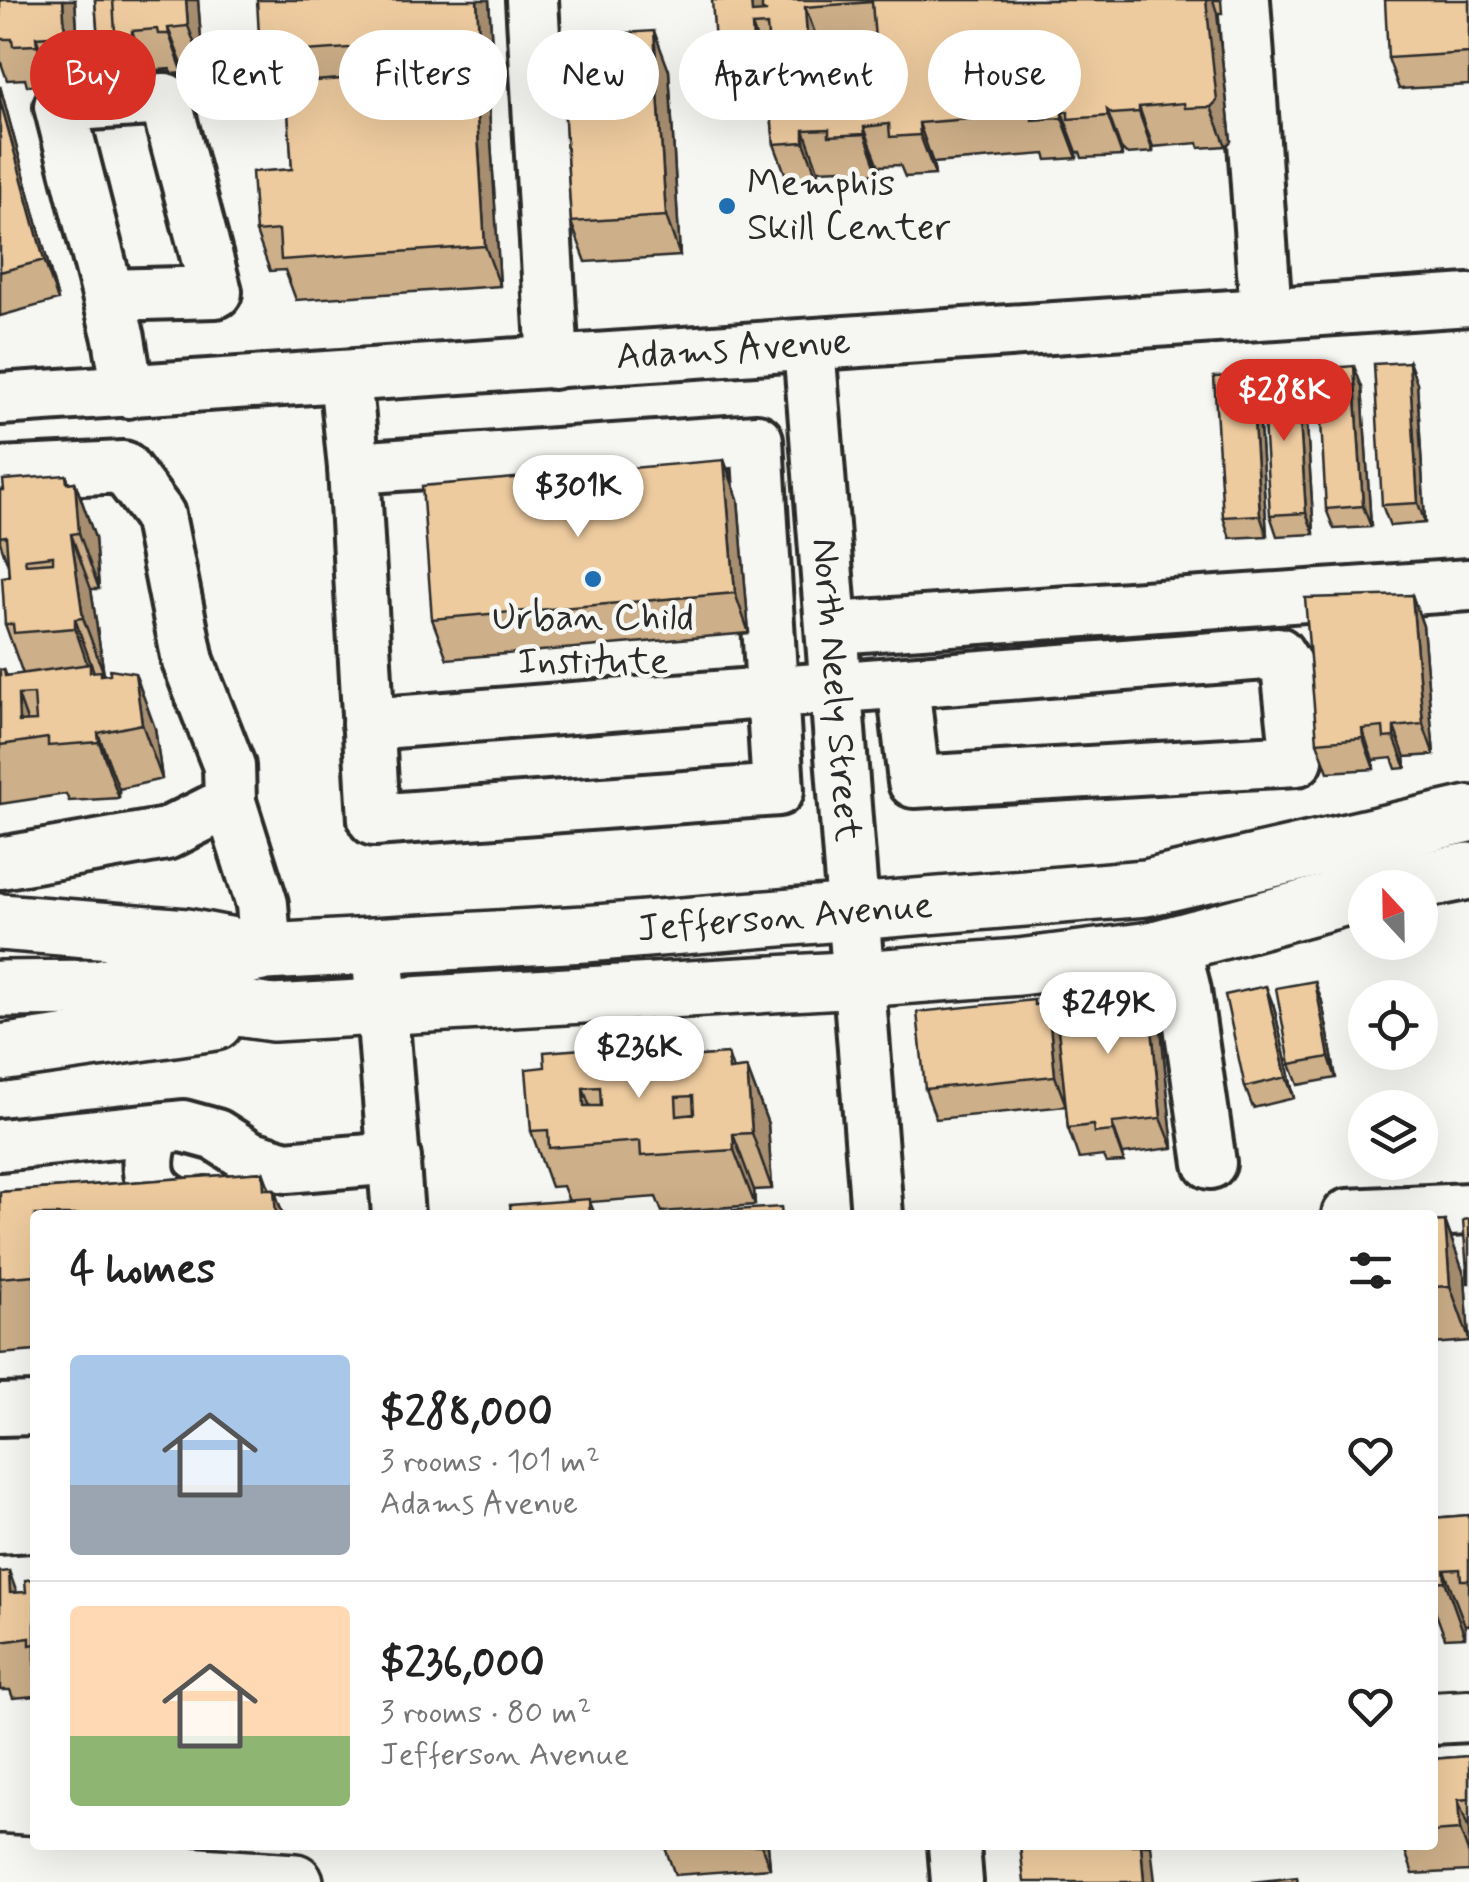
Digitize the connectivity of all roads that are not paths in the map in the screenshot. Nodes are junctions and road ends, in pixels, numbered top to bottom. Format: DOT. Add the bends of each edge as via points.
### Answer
graph roads {
  1 [pos="532,0"];
  2 [pos="1244,0"];
  3 [pos="108,295"];
  4 [pos="1469,300"];
  5 [pos="1266,313"];
  6 [pos="809,346"];
  7 [pos="552,364"];
  8 [pos="345,377"];
  9 [pos="128,392"];
  10 [pos="0,399"];
  11 [pos="354,468"];
  12 [pos="0,473"];
  13 [pos="1468,595"];
  14 [pos="832,628"];
  15 [pos="903,682"];
  16 [pos="837,688"];
  17 [pos="772,693"];
  18 [pos="368,724"];
  19 [pos="230,802"];
  20 [pos="1469,814"];
  21 [pos="0,864"];
  22 [pos="1469,871"];
  23 [pos="1438,877"];
  24 [pos="1348,897"];
  25 [pos="856,910"];
  26 [pos="0,922"];
  27 [pos="1174,944"];
  28 [pos="378,946"];
  29 [pos="266,952"];
  30 [pos="860,979"];
  31 [pos="98,988"];
  32 [pos="0,990"];
  33 [pos="382,1008"];
  34 [pos="272,1014"];
  35 [pos="0,1053"];
  36 [pos="155,1132"];
  37 [pos="230,1144"];
  38 [pos="0,1145"];
  39 [pos="395,1158"];
  40 [pos="1210,1163"];
  41 [pos="1469,1208"];
  42 [pos="398,1210"];
  43 [pos="877,1210"];
  44 [pos="1434,1210"];
  45 [pos="30,1408"];
  46 [pos="0,1410"];
  47 [pos="30,1580"];
  48 [pos="0,1582"];
  49 [pos="1469,1716"];
  50 [pos="1438,1718"];
  51 [pos="954,1850"];
  52 [pos="0,1864"];
  53 [pos="295,1882"];
  54 [pos="957,1882"];
  1 -- 7 [label="street"];
  2 -- 5 [label="street"];
  3 -- 9 [label="street"];
  4 -- 5 [label="street, Adams Avenue"];
  5 -- 6 [label="street, Adams Avenue"];
  6 -- 7 [label="street, Adams Avenue"];
  6 -- 14 [label="street, North Neely Street"];
  7 -- 8 [label="street, Adams Avenue"];
  8 -- 9 [label="street, Adams Avenue"];
  8 -- 11 [label="street"];
  9 -- 10 [label="street, Adams Avenue"];
  11 -- 17 [label="street" via="757,440"];
  11 -- 18 [label="street"];
  12 -- 19 [label="street" via="123,467 159,514 188,661 229,766"];
  13 -- 14 [label="street"];
  14 -- 16 [label="street, North Neely Street"];
  15 -- 15 [label="street" via="1278,653 1287,667 1296,760 914,782"];
  15 -- 16 [label="street"];
  16 -- 17 [label="street"];
  16 -- 25 [label="street, North Neely Street"];
  17 -- 18 [label="street"];
  17 -- 18 [label="street" via="778,790 374,820"];
  19 -- 21 [label="street" via="166,834"];
  19 -- 29 [label="street" via="262,904"];
  20 -- 25 [label="main road, Jefferson Avenue" via="1146,888"];
  22 -- 23 [label="main road"];
  24 -- 27 [label="main road, Jefferson Avenue"];
  25 -- 28 [label="main road, Jefferson Avenue"];
  25 -- 30 [label="street, North Neely Street"];
  26 -- 29 [label="main road" via="186,937"];
  27 -- 30 [label="main road, Jefferson Avenue" via="1019,967"];
  27 -- 40 [label="street"];
  28 -- 29 [label="main road, Jefferson Avenue"];
  28 -- 33 [label="street"];
  29 -- 31 [label="main road, Jefferson Avenue"];
  30 -- 33 [label="main road, Jefferson Avenue"];
  30 -- 43 [label="street, North Neely Street"];
  31 -- 32 [label="main road, Jefferson Avenue"];
  31 -- 34 [label="main road, Jefferson Avenue"];
  33 -- 34 [label="main road, Jefferson Avenue"];
  33 -- 39 [label="street"];
  34 -- 35 [label="main road"];
  36 -- 37 [label="street" via="183,1126"];
  36 -- 37 [label="street" via="147,1156 154,1189 192,1210 228,1187"];
  36 -- 38 [label="street"];
  37 -- 39 [label="street" via="286,1168"];
  39 -- 42 [label="street"];
  41 -- 44 [label="street"];
  45 -- 46 [label="street"];
  47 -- 48 [label="street"];
  49 -- 50 [label="street"];
  51 -- 54 [label="street"];
  52 -- 53 [label="main road"];
}
